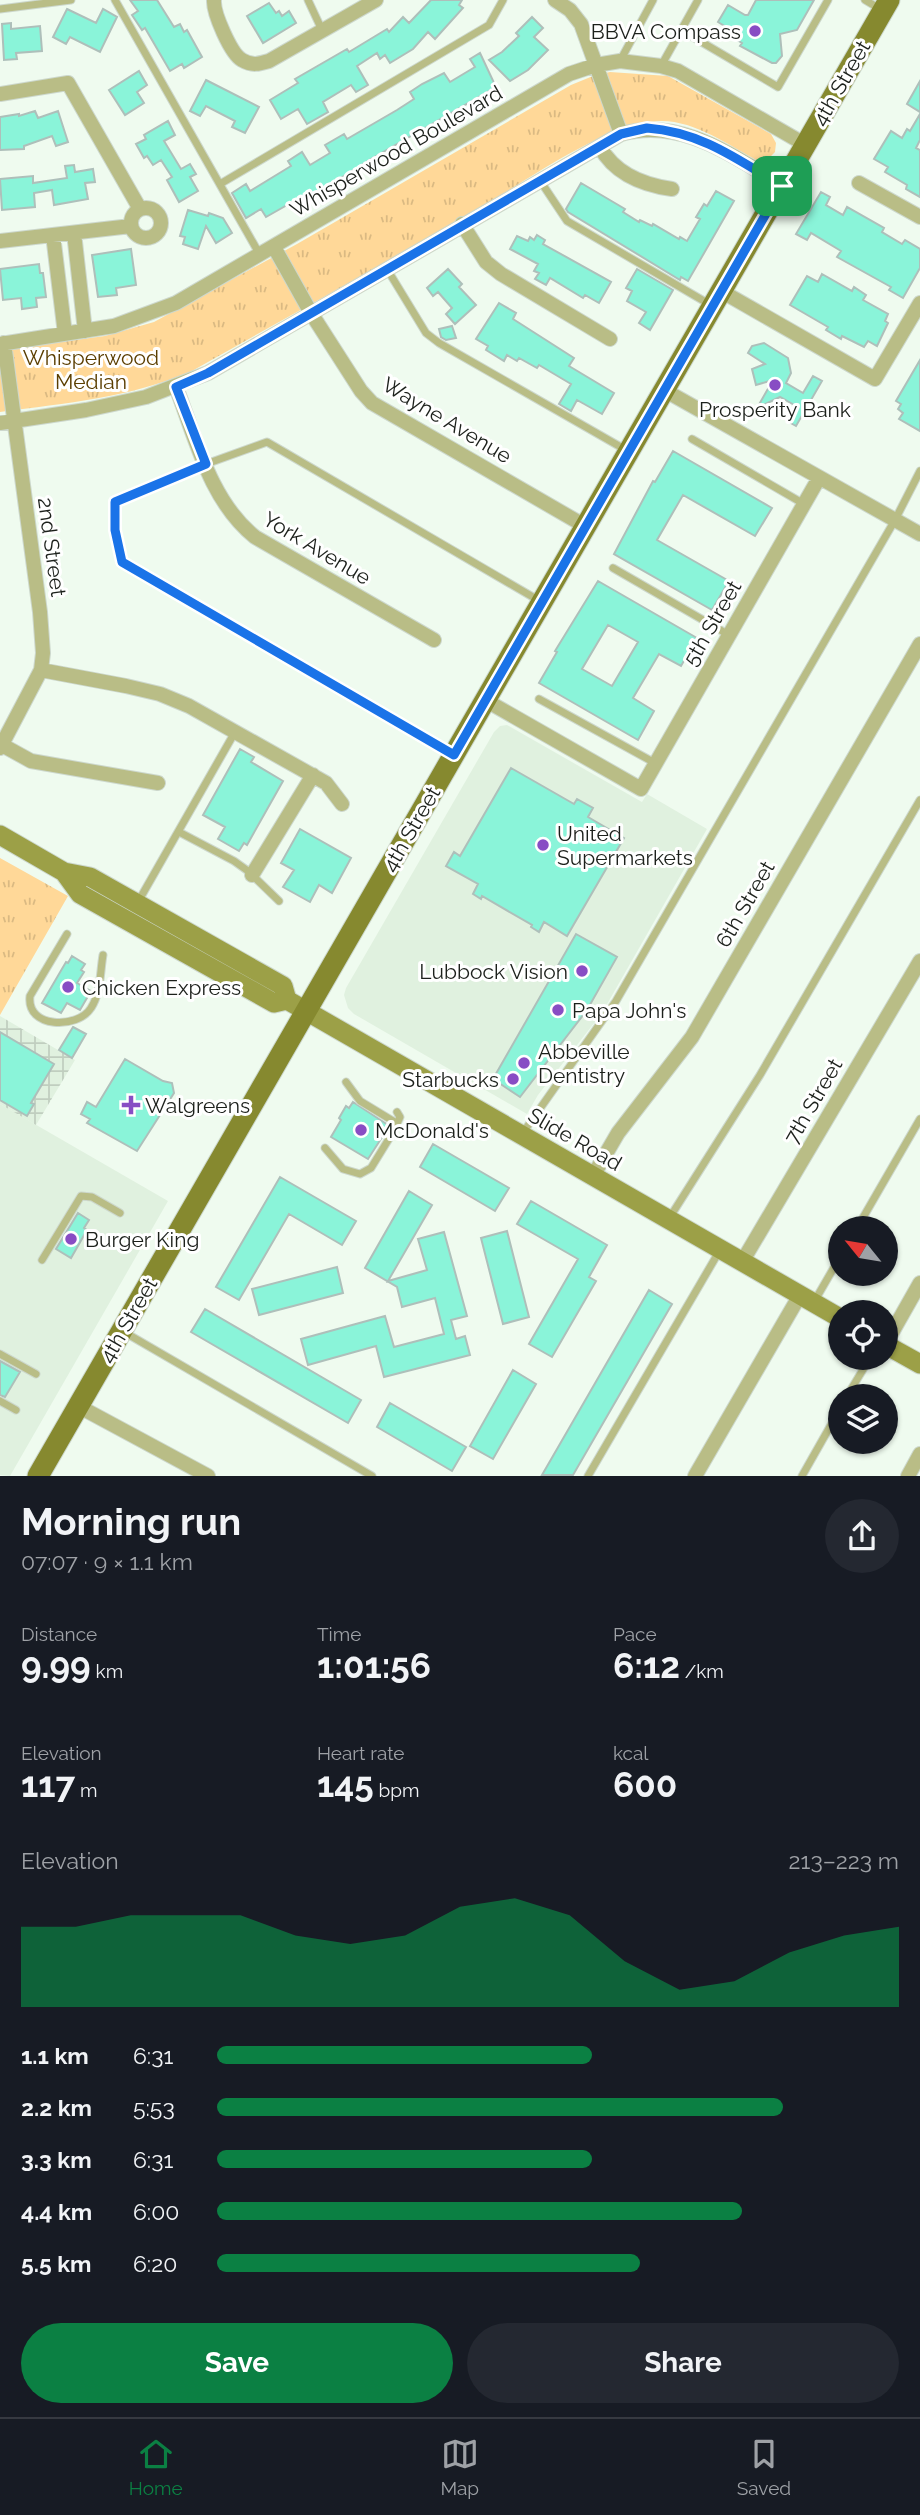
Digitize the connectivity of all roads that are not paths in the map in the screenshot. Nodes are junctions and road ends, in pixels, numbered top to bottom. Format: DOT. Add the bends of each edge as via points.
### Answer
graph roads {
  1 [pos="71,0"];
  2 [pos="115,0"];
  3 [pos="308,0"];
  4 [pos="376,0"];
  5 [pos="503,0"];
  6 [pos="555,0"];
  7 [pos="653,0"];
  8 [pos="698,0"];
  9 [pos="828,0"];
  10 [pos="214,3"];
  11 [pos="879,4"];
  12 [pos="573,5"];
  13 [pos="0,9"];
  14 [pos="322,30"];
  15 [pos="681,30"];
  16 [pos="620,61"];
  17 [pos="596,65"];
  18 [pos="661,66"];
  19 [pos="0,94"];
  20 [pos="621,134"];
  21 [pos="806,145"];
  22 [pos="600,147"];
  23 [pos="541,182"];
  24 [pos="859,183"];
  25 [pos="220,184"];
  26 [pos="782,186"];
  27 [pos="672,189"];
  28 [pos="140,209"];
  29 [pos="920,217"];
  30 [pos="462,225"];
  31 [pos="131,226"];
  32 [pos="74,233"];
  33 [pos="52,235"];
  34 [pos="0,241"];
  35 [pos="274,247"];
  36 [pos="260,255"];
  37 [pos="387,268"];
  38 [pos="717,299"];
  39 [pos="920,303"];
  40 [pos="311,313"];
  41 [pos="85,331"];
  42 [pos="65,334"];
  43 [pos="610,339"];
  44 [pos="2,343"];
  45 [pos="176,387"];
  46 [pos="664,390"];
  47 [pos="7,422"];
  48 [pos="692,439"];
  49 [pos="629,452"];
  50 [pos="206,464"];
  51 [pos="920,471"];
  52 [pos="820,478"];
  53 [pos="804,504"];
  54 [pos="895,520"];
  55 [pos="585,526"];
  56 [pos="920,534"];
  57 [pos="613,568"];
  58 [pos="542,602"];
  59 [pos="729,635"];
  60 [pos="434,640"];
  61 [pos="920,644"];
  62 [pos="41,670"];
  63 [pos="539,699"];
  64 [pos="485,700"];
  65 [pos="235,732"];
  66 [pos="1,747"];
  67 [pos="454,755"];
  68 [pos="655,763"];
  69 [pos="313,775"];
  70 [pos="158,783"];
  71 [pos="920,800"];
  72 [pos="342,804"];
  73 [pos="178,832"];
  74 [pos="0,835"];
  75 [pos="64,872"];
  76 [pos="252,875"];
  77 [pos="279,901"];
  78 [pos="138,903"];
  79 [pos="67,934"];
  80 [pos="103,954"];
  81 [pos="920,961"];
  82 [pos="287,1000"];
  83 [pos="306,1011"];
  84 [pos="346,1082"];
  85 [pos="397,1112"];
  86 [pos="920,1119"];
  87 [pos="395,1129"];
  88 [pos="522,1135"];
  89 [pos="325,1148"];
  90 [pos="593,1176"];
  91 [pos="120,1213"];
  92 [pos="864,1216"];
  93 [pos="669,1220"];
  94 [pos="720,1249"];
  95 [pos="42,1260"];
  96 [pos="742,1262"];
  97 [pos="828,1272"];
  98 [pos="920,1283"];
  99 [pos="807,1299"];
  100 [pos="828,1311"];
  101 [pos="898,1322"];
  102 [pos="121,1331"];
  103 [pos="898,1351"];
  104 [pos="0,1354"];
  105 [pos="920,1364"];
  106 [pos="36,1374"];
  107 [pos="0,1401"];
  108 [pos="78,1406"];
  109 [pos="16,1410"];
  110 [pos="828,1430"];
  111 [pos="920,1454"];
  112 [pos="42,1474"];
  113 [pos="208,1475"];
  114 [pos="372,1475"];
  115 [pos="589,1475"];
  116 [pos="695,1475"];
  117 [pos="802,1475"];
  118 [pos="908,1475"];
  1 -- 13 [label="lane"];
  2 -- 25 [label="lane"];
  3 -- 14 [label="lane"];
  4 -- 14 [label="street"];
  5 -- 25 [label="lane" via="489,25"];
  6 -- 12 [label="street"];
  7 -- 16 [label="lane"];
  8 -- 15 [label="lane"];
  9 -- 15 [label="lane" via="778,87"];
  10 -- 14 [label="street" via="239,59 254,65"];
  11 -- 21 [label="main road, 4th Street"];
  12 -- 17 [label="street"];
  15 -- 18 [label="lane"];
  16 -- 17 [label="street, Whisperwood Boulevard"];
  16 -- 18 [label="street, Whisperwood Boulevard"];
  17 -- 20 [label="street"];
  17 -- 35 [label="street, Whisperwood Boulevard" via="569,74"];
  18 -- 21 [label="street, Whisperwood Boulevard" via="678,71"];
  19 -- 28 [label="street" via="68,83"];
  20 -- 22 [label="street"];
  20 -- 26 [label="street" via="647,128 685,133"];
  21 -- 26 [label="main road, 4th Street"];
  22 -- 23 [label="street"];
  22 -- 27 [label="street" via="613,166 640,182"];
  23 -- 30 [label="street"];
  23 -- 38 [label="lane" via="567,221"];
  24 -- 29 [label="street"];
  25 -- 36 [label="lane"];
  26 -- 38 [label="main road, 4th Street"];
  28 -- 31 [label="street"];
  28 -- 31 [label="street" via="158,214 161,228 145,239"];
  30 -- 37 [label="street"];
  30 -- 43 [label="street" via="486,262 501,274"];
  31 -- 32 [label="street"];
  32 -- 33 [label="street"];
  32 -- 41 [label="street"];
  33 -- 34 [label="street"];
  33 -- 42 [label="street"];
  35 -- 36 [label="street, Whisperwood Boulevard"];
  35 -- 40 [label="street, Wayne Avenue"];
  36 -- 41 [label="street, Whisperwood Boulevard" via="176,303 138,319"];
  37 -- 40 [label="street"];
  37 -- 49 [label="lane" via="426,333 439,343"];
  38 -- 39 [label="street" via="876,379"];
  38 -- 46 [label="main road, 4th Street"];
  40 -- 45 [label="street"];
  40 -- 55 [label="street, Wayne Avenue" via="372,402"];
  41 -- 42 [label="street, Whisperwood Boulevard"];
  42 -- 44 [label="street, Whisperwood Boulevard"];
  44 -- 47 [label="street, 2nd Street"];
  45 -- 47 [label="street" via="146,397"];
  45 -- 50 [label="street, York Avenue"];
  46 -- 49 [label="main road, 4th Street"];
  46 -- 52 [label="street"];
  47 -- 62 [label="street, 2nd Street" via="40,612"];
  48 -- 53 [label="lane"];
  49 -- 55 [label="main road, 4th Street"];
  50 -- 58 [label="lane" via="267,442"];
  50 -- 60 [label="street, York Avenue" via="225,507 243,528"];
  50 -- 67 [label="lane" via="115,502 122,562"];
  51 -- 54 [label="lane"];
  52 -- 53 [label="street, 5th Street"];
  52 -- 54 [label="street"];
  53 -- 59 [label="street, 5th Street"];
  54 -- 56 [label="street"];
  54 -- 88 [label="lane" via="616,1001"];
  55 -- 58 [label="main road, 4th Street"];
  57 -- 59 [label="lane"];
  58 -- 64 [label="main road, 4th Street"];
  59 -- 68 [label="street, 5th Street"];
  61 -- 90 [label="street, 6th Street" via="692,1037 618,1133"];
  62 -- 65 [label="street" via="160,694"];
  62 -- 66 [label="street, 2nd Street"];
  63 -- 68 [label="lane"];
  64 -- 67 [label="main road, 4th Street"];
  64 -- 68 [label="street, 5th Street" via="640,789"];
  65 -- 69 [label="street"];
  65 -- 73 [label="lane"];
  66 -- 70 [label="street" via="31,761"];
  67 -- 83 [label="main road, 4th Street"];
  69 -- 72 [label="street" via="326,783"];
  69 -- 76 [label="street"];
  71 -- 93 [label="lane" via="760,1075"];
  73 -- 76 [label="lane"];
  73 -- 78 [label="lane"];
  74 -- 75 [label="main road, Slide Road"];
  75 -- 78 [label="main road, Slide Road" via="90,877"];
  75 -- 82 [label="main road, Slide Road" via="80,894 274,1003"];
  76 -- 77 [label="lane"];
  78 -- 82 [label="main road, Slide Road" via="283,986"];
  79 -- 80 [label="lane" via="30,996 33,1013 52,1023 80,1019 97,995"];
  81 -- 96 [label="street, 7th Street"];
  82 -- 83 [label="main road, Slide Road"];
  83 -- 88 [label="main road, Slide Road"];
  83 -- 102 [label="main road, 4th Street"];
  84 -- 87 [label="lane" via="360,1101 393,1121"];
  85 -- 87 [label="lane" via="400,1121"];
  86 -- 92 [label="lane"];
  87 -- 89 [label="lane" via="376,1163 360,1174 343,1169"];
  88 -- 90 [label="main road, Slide Road"];
  90 -- 93 [label="main road, Slide Road"];
  91 -- 95 [label="lane" via="81,1196"];
  93 -- 94 [label="main road, Slide Road"];
  94 -- 96 [label="main road, Slide Road"];
  94 -- 115 [label="lane"];
  96 -- 99 [label="main road, Slide Road"];
  97 -- 99 [label="lane"];
  98 -- 101 [label="street"];
  99 -- 100 [label="main road, Slide Road"];
  99 -- 116 [label="street"];
  102 -- 108 [label="main road, 4th Street"];
  102 -- 114 [label="lane"];
  103 -- 105 [label="main road"];
  104 -- 106 [label="lane"];
  107 -- 109 [label="lane"];
  108 -- 112 [label="main road, 4th Street"];
  108 -- 113 [label="street"];
  110 -- 117 [label="lane"];
  111 -- 118 [label="street"];
}
